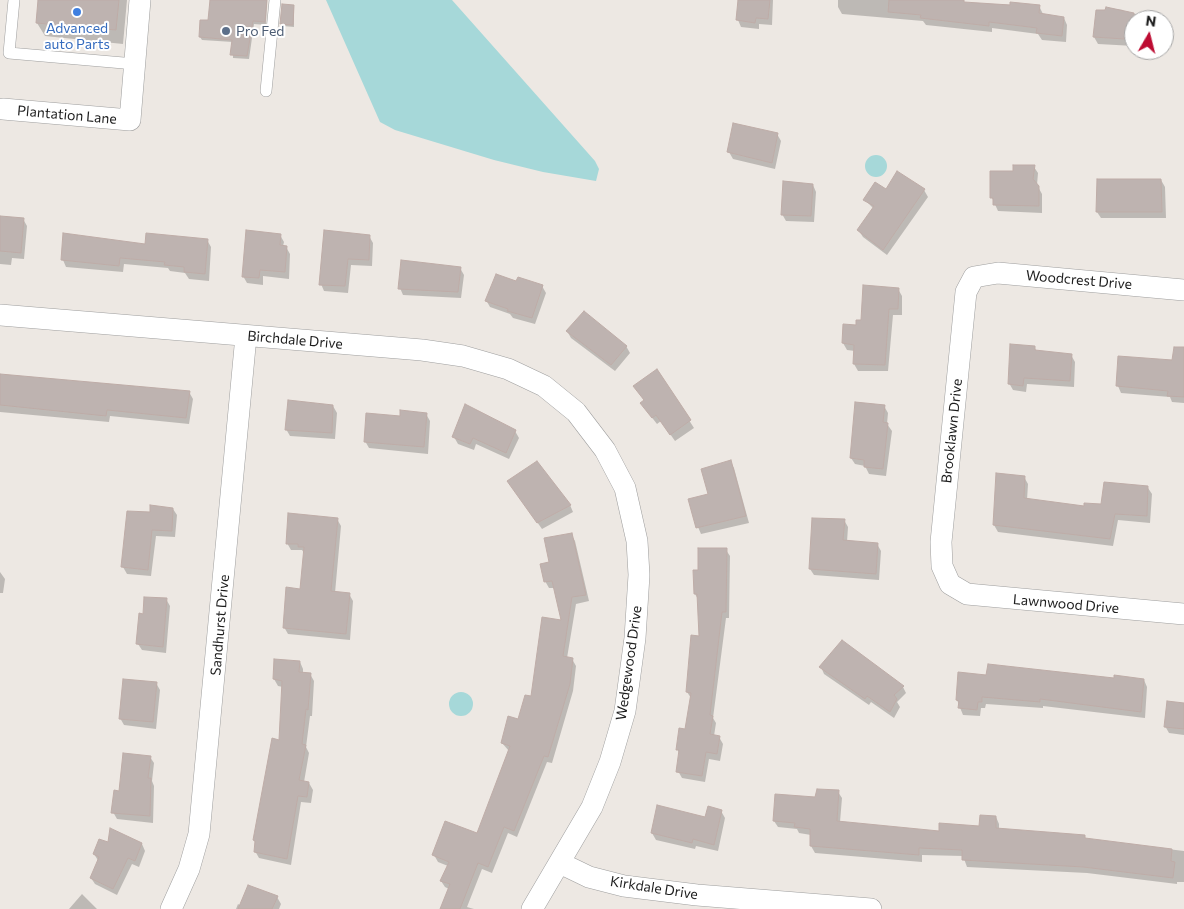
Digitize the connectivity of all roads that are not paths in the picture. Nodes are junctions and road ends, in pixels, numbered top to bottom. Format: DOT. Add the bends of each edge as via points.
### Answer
graph roads {
  1 [pos="14,0"];
  2 [pos="140,0"];
  3 [pos="275,0"];
  4 [pos="135,64"];
  5 [pos="266,91"];
  6 [pos="2,109"];
  7 [pos="974,277"];
  8 [pos="1184,290"];
  9 [pos="0,315"];
  10 [pos="246,336"];
  11 [pos="576,412"];
  12 [pos="950,584"];
  13 [pos="1184,614"];
  14 [pos="560,863"];
  15 [pos="171,909"];
  16 [pos="532,909"];
  17 [pos="871,909"];
  1 -- 4 [label="lane" via="9,53"];
  2 -- 4 [label="street, Plantation Lane"];
  3 -- 5 [label="lane"];
  4 -- 6 [label="street, Plantation Lane" via="130,120"];
  7 -- 8 [label="street, Woodcrest Drive" via="1020,275"];
  7 -- 12 [label="street, Brooklawn Drive" via="966,292 941,542 942,566"];
  9 -- 10 [label="street, Birchdale Drive"];
  10 -- 11 [label="street, Birchdale Drive" via="463,356 508,369 544,386"];
  10 -- 15 [label="street, Sandhurst Drive" via="199,834 189,869"];
  11 -- 14 [label="street, Wedgewood Drive" via="606,450 625,488 637,541 639,575 625,711 592,807"];
  12 -- 13 [label="street, Lawnwood Drive" via="967,594 984,597"];
  14 -- 16 [label="street, Wedgewood Drive"];
  14 -- 17 [label="street, Kirkdale Drive" via="590,877 624,886"];
}
